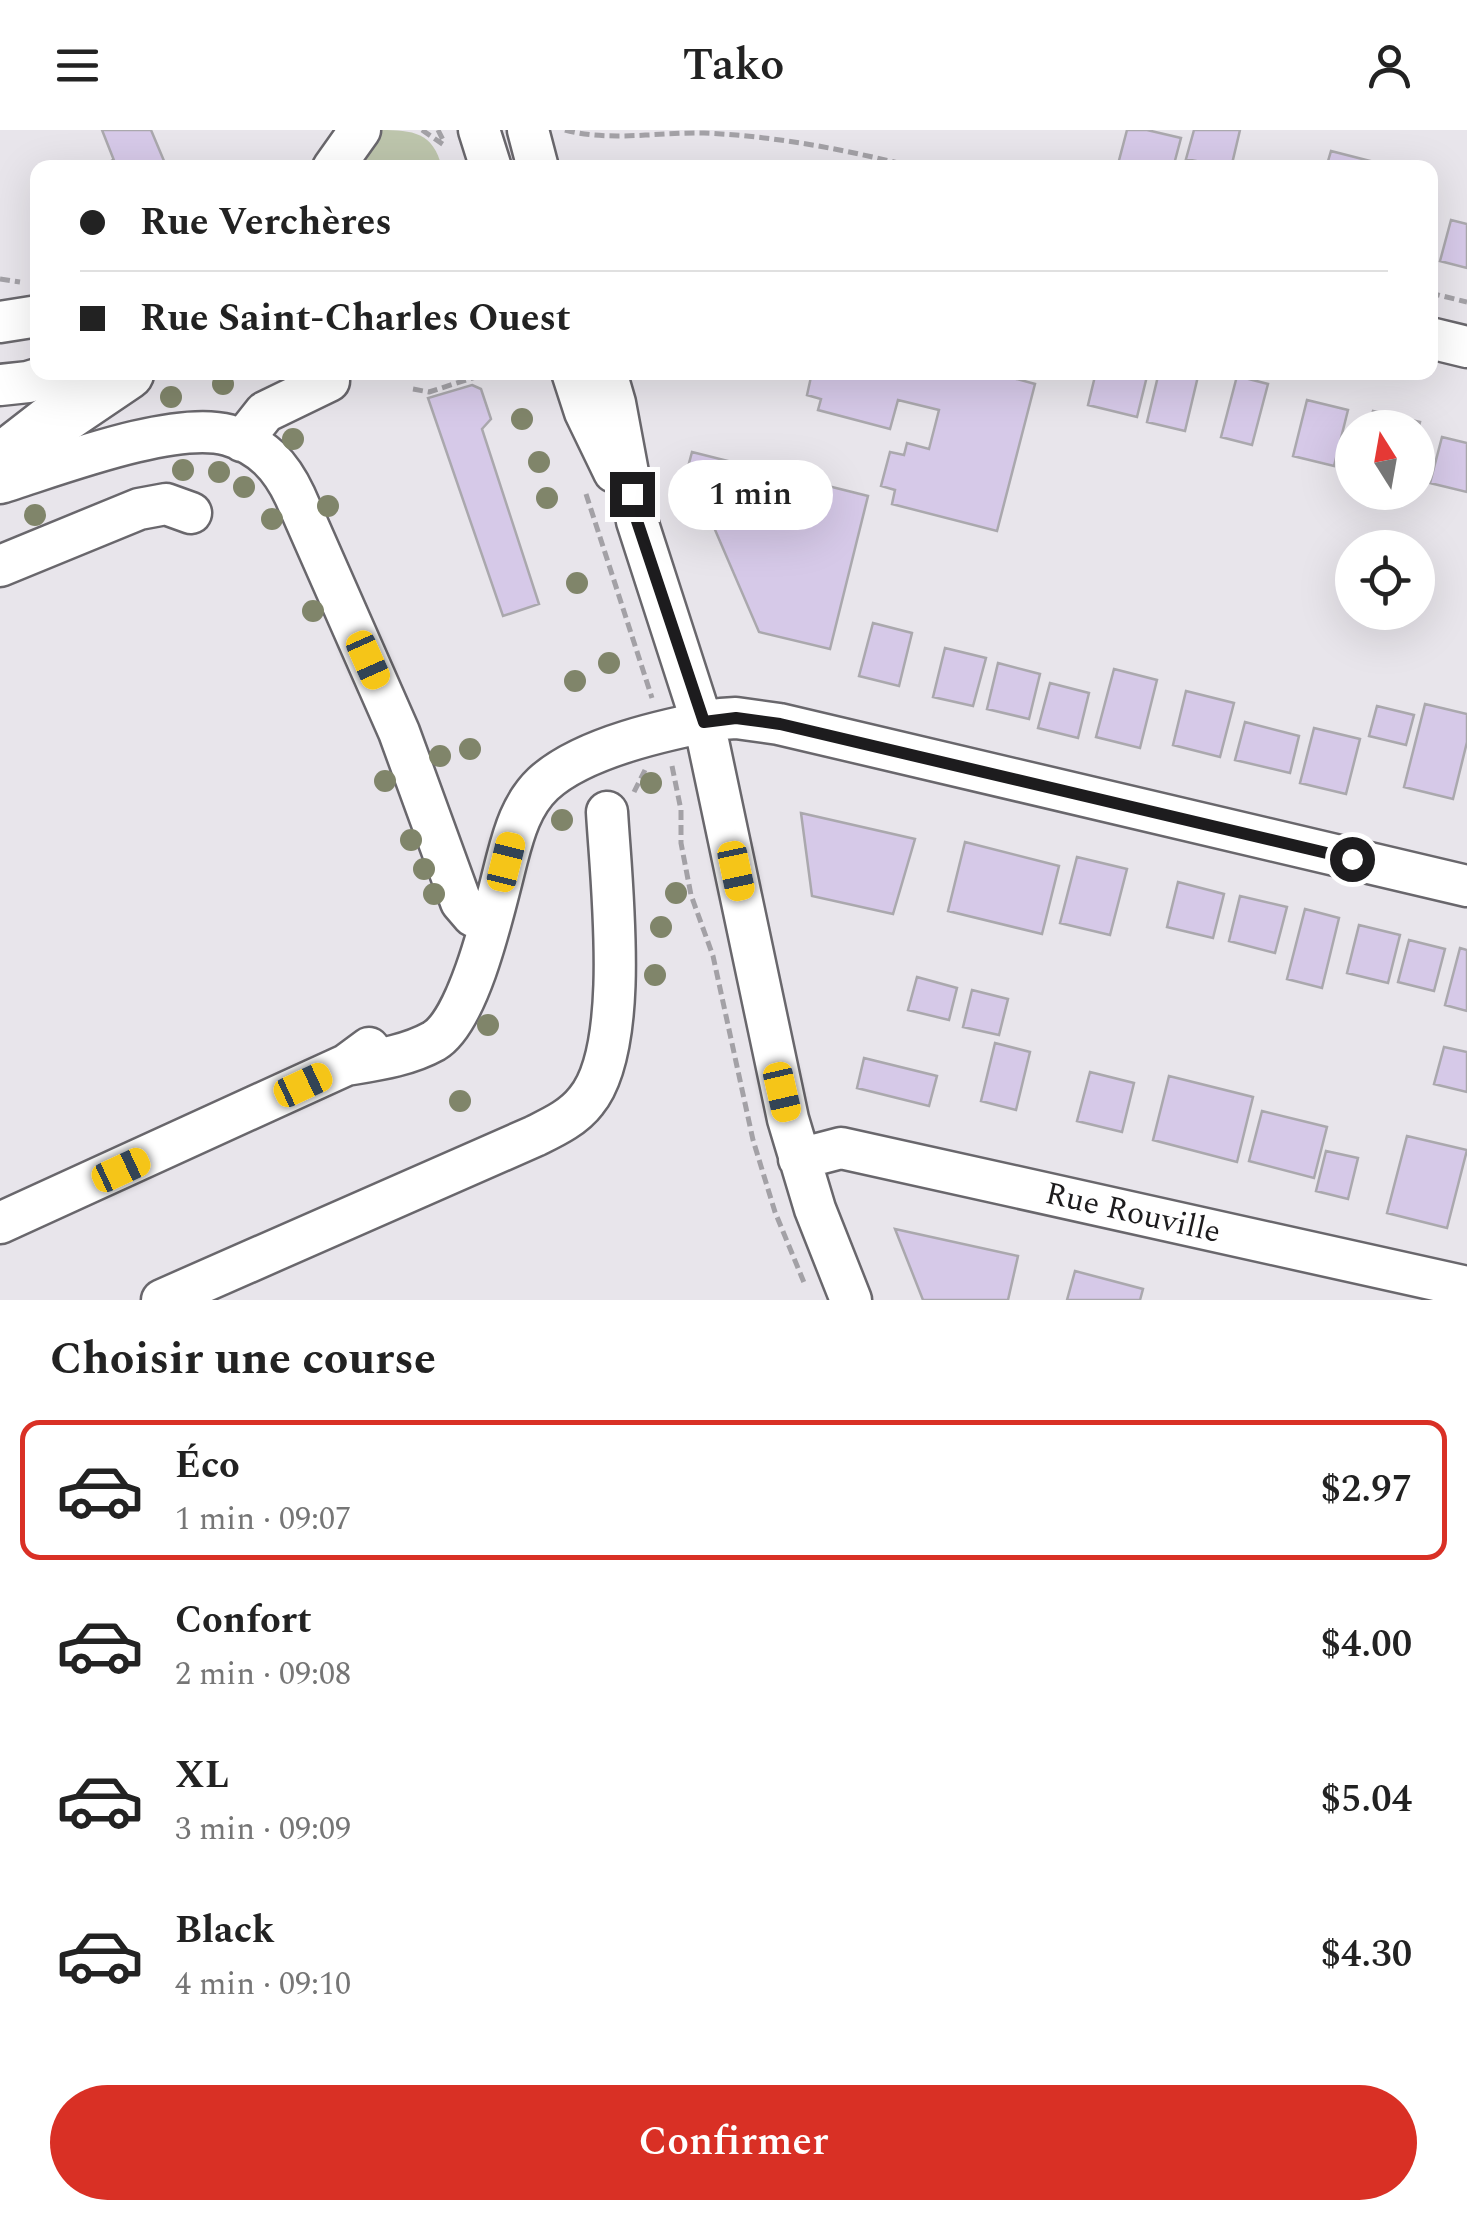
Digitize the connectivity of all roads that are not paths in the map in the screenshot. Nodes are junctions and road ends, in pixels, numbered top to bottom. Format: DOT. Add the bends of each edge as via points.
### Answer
graph roads {
  1 [pos="360,130"];
  2 [pos="528,130"];
  3 [pos="463,139"];
  4 [pos="339,160"];
  5 [pos="483,160"];
  6 [pos="536,160"];
  7 [pos="30,317"];
  8 [pos="0,322"];
  9 [pos="1438,340"];
  10 [pos="1467,347"];
  11 [pos="103,380"];
  12 [pos="575,380"];
  13 [pos="608,380"];
  14 [pos="329,381"];
  15 [pos="0,385"];
  16 [pos="59,395"];
  17 [pos="0,410"];
  18 [pos="242,441"];
  19 [pos="0,464"];
  20 [pos="0,483"];
  21 [pos="191,513"];
  22 [pos="637,521"];
  23 [pos="0,566"];
  24 [pos="704,722"];
  25 [pos="608,812"];
  26 [pos="1467,886"];
  27 [pos="490,923"];
  28 [pos="799,1159"];
  29 [pos="0,1223"];
  30 [pos="1467,1287"];
  31 [pos="162,1300"];
  32 [pos="851,1300"];
  1 -- 4 [label="street"];
  2 -- 6 [label="street"];
  3 -- 5 [label="street"];
  7 -- 8 [label="street"];
  9 -- 10 [label="street"];
  11 -- 16 [label="highway"];
  12 -- 22 [label="street"];
  13 -- 22 [label="street"];
  14 -- 18 [label="street" via="265,412"];
  15 -- 16 [label="street" via="28,382"];
  16 -- 17 [label="street" via="22,410"];
  16 -- 19 [label="highway"];
  18 -- 20 [label="street" via="205,433 160,438"];
  18 -- 27 [label="street" via="273,460 286,478 400,732 455,889 465,909"];
  21 -- 23 [label="street" via="166,504 139,509"];
  22 -- 24 [label="street"];
  24 -- 26 [label="street" via="780,724"];
  24 -- 27 [label="street" via="609,749 544,783 517,824"];
  24 -- 28 [label="street"];
  25 -- 31 [label="street" via="612,1014 602,1068 586,1101 518,1144"];
  27 -- 29 [label="street" via="470,980 448,1004 392,1031 368,1063"];
  28 -- 30 [label="street, Rue Rouville" via="841,1148"];
  28 -- 32 [label="street"];
}
